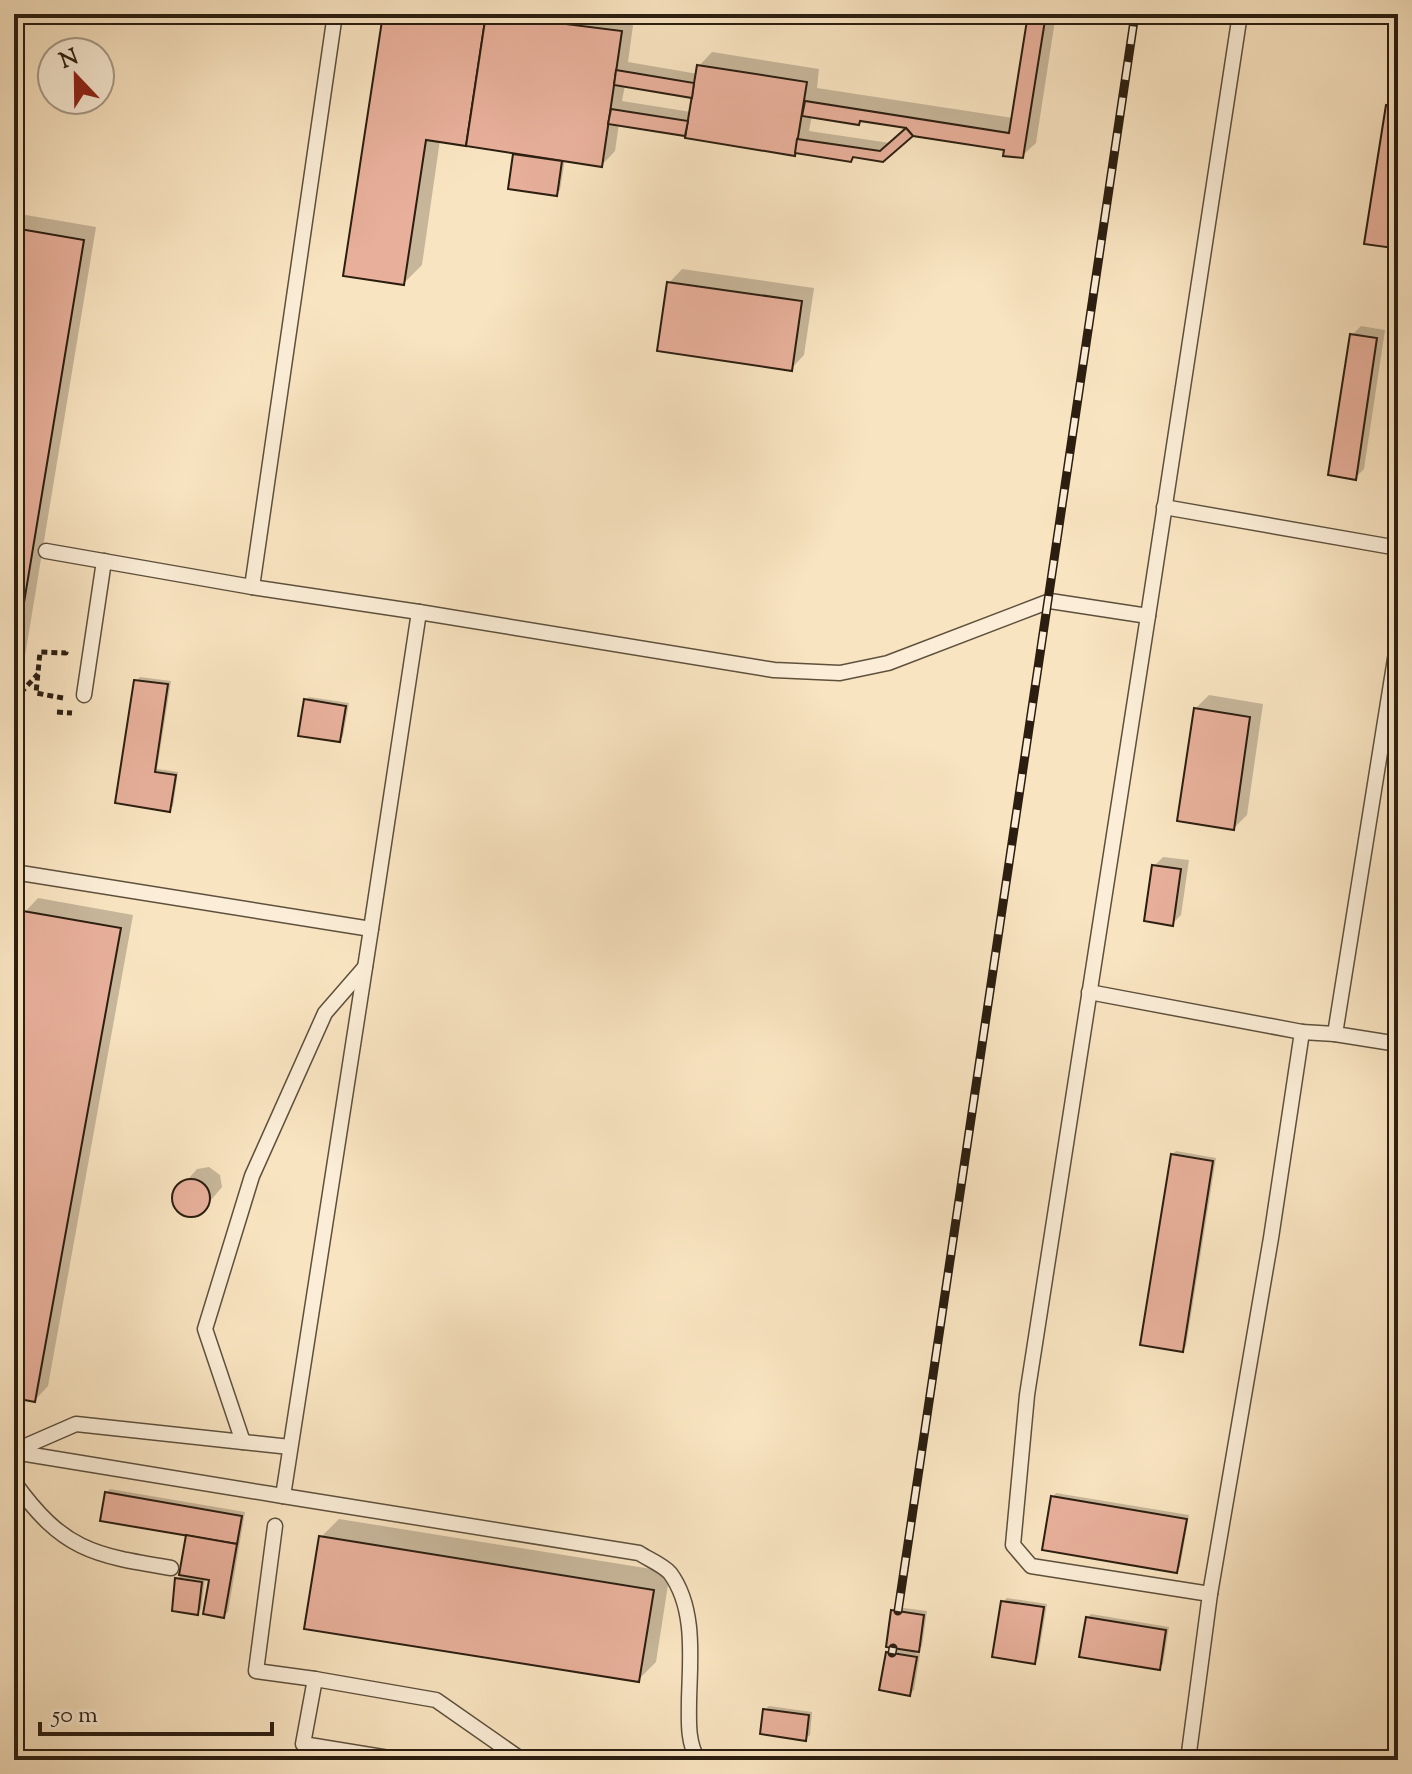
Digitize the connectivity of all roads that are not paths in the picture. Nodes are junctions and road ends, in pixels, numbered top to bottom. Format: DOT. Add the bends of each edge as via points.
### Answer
graph roads {
  1 [pos="335,14"];
  2 [pos="1240,14"];
  3 [pos="1164,507"];
  4 [pos="1398,548"];
  5 [pos="46,551"];
  6 [pos="104,561"];
  7 [pos="252,587"];
  8 [pos="419,612"];
  9 [pos="1148,616"];
  10 [pos="1398,640"];
  11 [pos="77,697"];
  12 [pos="14,872"];
  13 [pos="371,929"];
  14 [pos="366,965"];
  15 [pos="1089,992"];
  16 [pos="1302,1032"];
  17 [pos="1335,1034"];
  18 [pos="1398,1044"];
  19 [pos="243,1442"];
  20 [pos="290,1447"];
  21 [pos="14,1452"];
  22 [pos="14,1482"];
  23 [pos="283,1496"];
  24 [pos="275,1526"];
  25 [pos="171,1568"];
  26 [pos="1210,1594"];
  27 [pos="315,1679"];
  28 [pos="401,1760"];
  29 [pos="522,1760"];
  30 [pos="698,1760"];
  31 [pos="1188,1760"];
  1 -- 7 [label="lane"];
  2 -- 3 [label="lane"];
  3 -- 4 [label="lane"];
  3 -- 9 [label="lane"];
  5 -- 6 [label="lane"];
  6 -- 7 [label="lane"];
  6 -- 11 [label="lane"];
  7 -- 8 [label="lane"];
  8 -- 9 [label="lane" via="774,670 840,673 888,663 1050,601"];
  8 -- 13 [label="lane"];
  9 -- 15 [label="lane"];
  10 -- 17 [label="lane"];
  12 -- 13 [label="lane"];
  13 -- 14 [label="lane"];
  14 -- 19 [label="lane" via="325,1013 264,1148 205,1329"];
  14 -- 20 [label="lane"];
  15 -- 16 [label="lane"];
  15 -- 26 [label="lane" via="1027,1395 1013,1545 1031,1566"];
  16 -- 17 [label="lane"];
  16 -- 26 [label="lane"];
  17 -- 18 [label="lane"];
  19 -- 20 [label="lane"];
  19 -- 21 [label="lane" via="76,1424"];
  20 -- 23 [label="lane"];
  21 -- 23 [label="lane"];
  22 -- 25 [label="lane" via="68,1540 111,1557"];
  23 -- 30 [label="lane" via="639,1553 669,1571 687,1605 689,1729"];
  24 -- 27 [label="lane" via="256,1671"];
  26 -- 31 [label="lane"];
  27 -- 28 [label="lane" via="303,1744"];
  27 -- 29 [label="lane" via="436,1700"];
}
